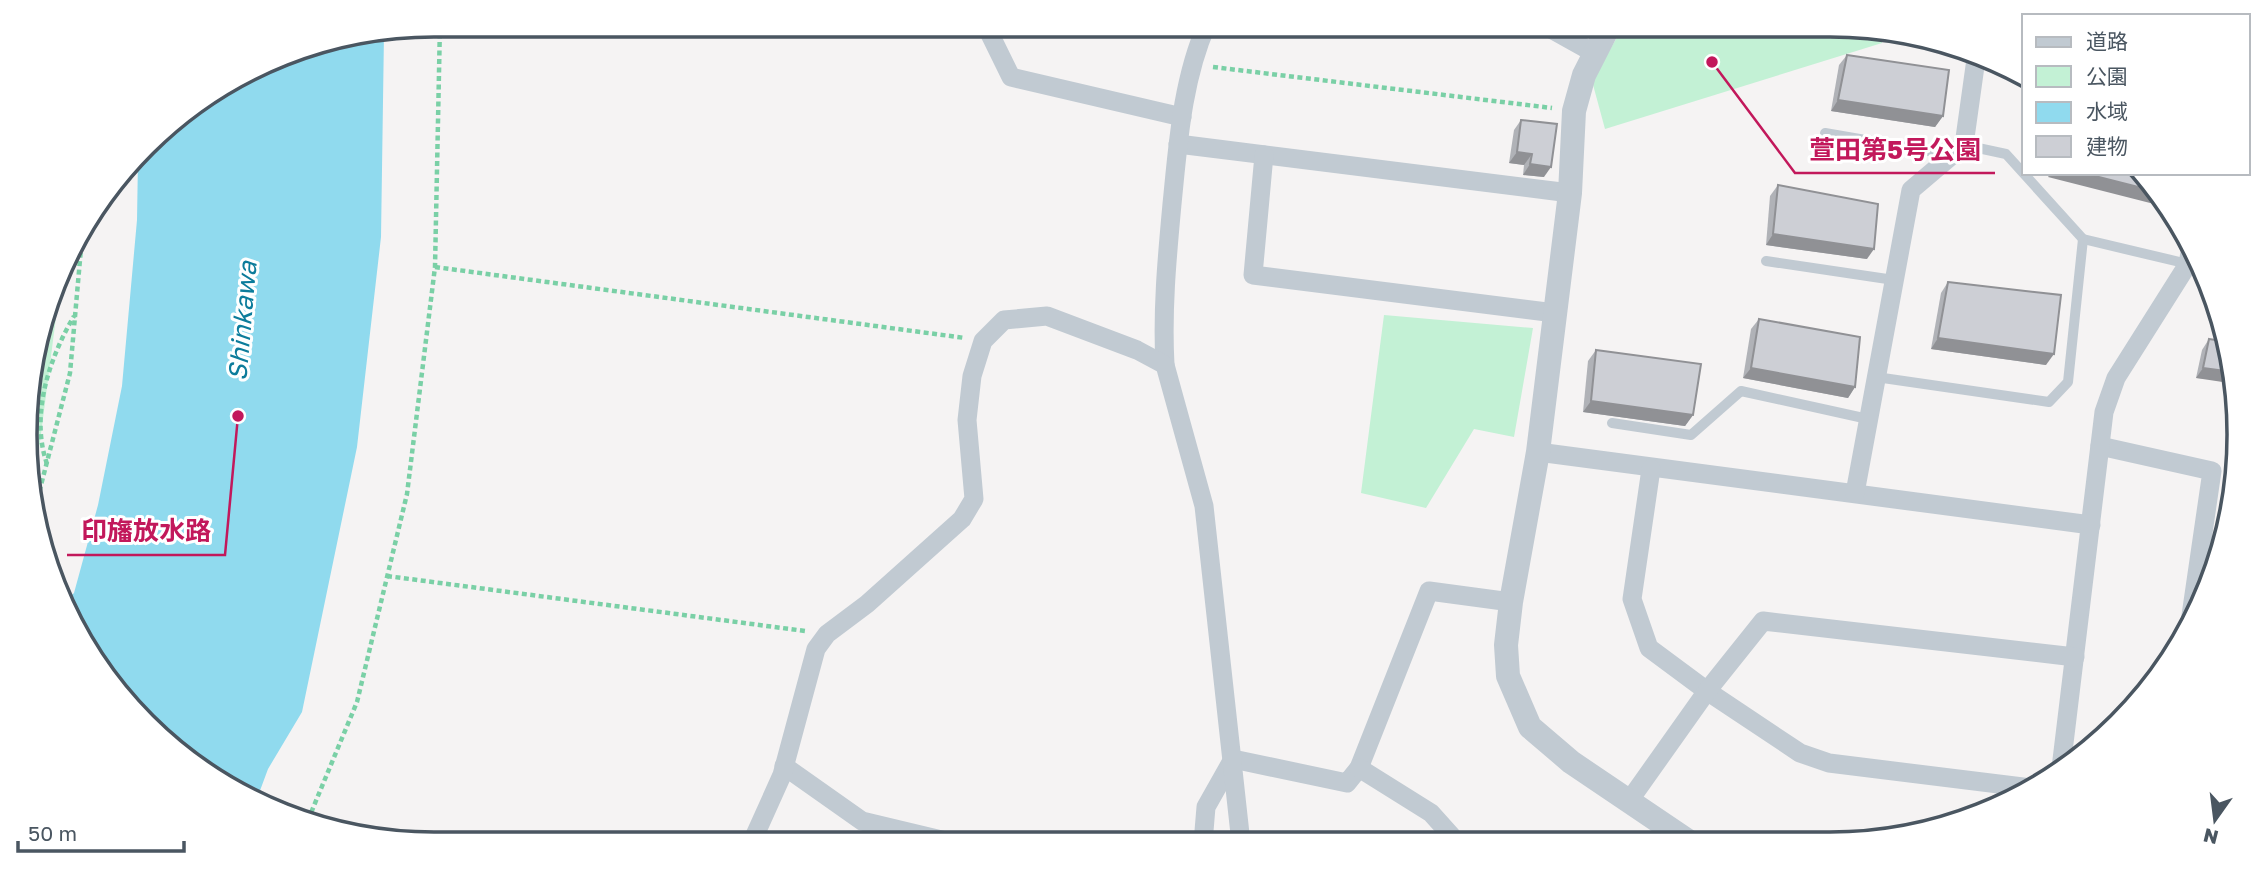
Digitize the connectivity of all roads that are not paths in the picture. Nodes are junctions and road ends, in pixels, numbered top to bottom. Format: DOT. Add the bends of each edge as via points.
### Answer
graph roads {
  1 [pos="991,37"];
  2 [pos="1203,37"];
  3 [pos="1565,37"];
  4 [pos="1603,37"];
  5 [pos="1594,53"];
  6 [pos="1975,64"];
  7 [pos="1182,117"];
  8 [pos="1825,133"];
  9 [pos="1178,144"];
  10 [pos="1958,150"];
  11 [pos="1264,155"];
  12 [pos="2022,171"];
  13 [pos="2026,175"];
  14 [pos="1570,193"];
  15 [pos="2083,239"];
  16 [pos="2185,257"];
  17 [pos="1766,261"];
  18 [pos="2188,264"];
  19 [pos="1894,280"];
  20 [pos="1556,313"];
  21 [pos="1166,365"];
  22 [pos="1877,377"];
  23 [pos="1868,419"];
  24 [pos="1612,423"];
  25 [pos="2100,446"];
  26 [pos="1538,452"];
  27 [pos="1651,469"];
  28 [pos="1855,493"];
  29 [pos="2091,525"];
  30 [pos="2194,593"];
  31 [pos="1511,602"];
  32 [pos="2075,657"];
  33 [pos="1707,691"];
  34 [pos="2062,757"];
  35 [pos="1233,759"];
  36 [pos="784,766"];
  37 [pos="1359,768"];
  38 [pos="2015,786"];
  39 [pos="1629,801"];
  40 [pos="756,832"];
  41 [pos="908,832"];
  42 [pos="1204,832"];
  43 [pos="1240,832"];
  44 [pos="1448,832"];
  45 [pos="1675,832"];
  1 -- 7 [label="street" via="1011,77"];
  2 -- 7 [label="street"];
  3 -- 5 [label="street"];
  4 -- 5 [label="street"];
  5 -- 14 [label="street" via="1573,111"];
  6 -- 10 [label="street"];
  7 -- 9 [label="street"];
  8 -- 10 [label="lane"];
  9 -- 11 [label="street"];
  9 -- 21 [label="street" via="1162,317"];
  10 -- 12 [label="lane" via="2006,153"];
  10 -- 19 [label="street" via="1911,190"];
  11 -- 14 [label="street"];
  11 -- 20 [label="street" via="1253,275"];
  13 -- 15 [label="lane"];
  14 -- 20 [label="street"];
  15 -- 16 [label="lane"];
  15 -- 22 [label="lane" via="2068,382 2049,402"];
  17 -- 19 [label="lane"];
  18 -- 25 [label="street" via="2116,378 2104,412"];
  19 -- 22 [label="street"];
  20 -- 26 [label="street"];
  21 -- 35 [label="street" via="1205,506"];
  21 -- 36 [label="street" via="1137,349 1047,316 1004,320 983,341 972,376 967,421 974,499 945,536 827,634 816,649"];
  22 -- 23 [label="street"];
  23 -- 24 [label="lane" via="1741,391 1691,435"];
  23 -- 28 [label="street"];
  25 -- 29 [label="street"];
  25 -- 30 [label="street" via="2212,471"];
  26 -- 27 [label="street"];
  26 -- 31 [label="street"];
  27 -- 28 [label="street"];
  27 -- 33 [label="street" via="1632,599 1650,648"];
  28 -- 29 [label="street"];
  29 -- 32 [label="street"];
  31 -- 37 [label="street" via="1429,591"];
  31 -- 39 [label="street" via="1508,676 1530,727"];
  32 -- 33 [label="street" via="1763,621"];
  32 -- 34 [label="street"];
  33 -- 38 [label="street" via="1800,753 1829,763"];
  33 -- 39 [label="street"];
  35 -- 37 [label="street" via="1347,783"];
  35 -- 42 [label="street" via="1206,807"];
  35 -- 43 [label="street"];
  36 -- 40 [label="street"];
  36 -- 41 [label="street" via="862,821"];
  37 -- 44 [label="street" via="1432,813"];
  39 -- 45 [label="street"];
}
